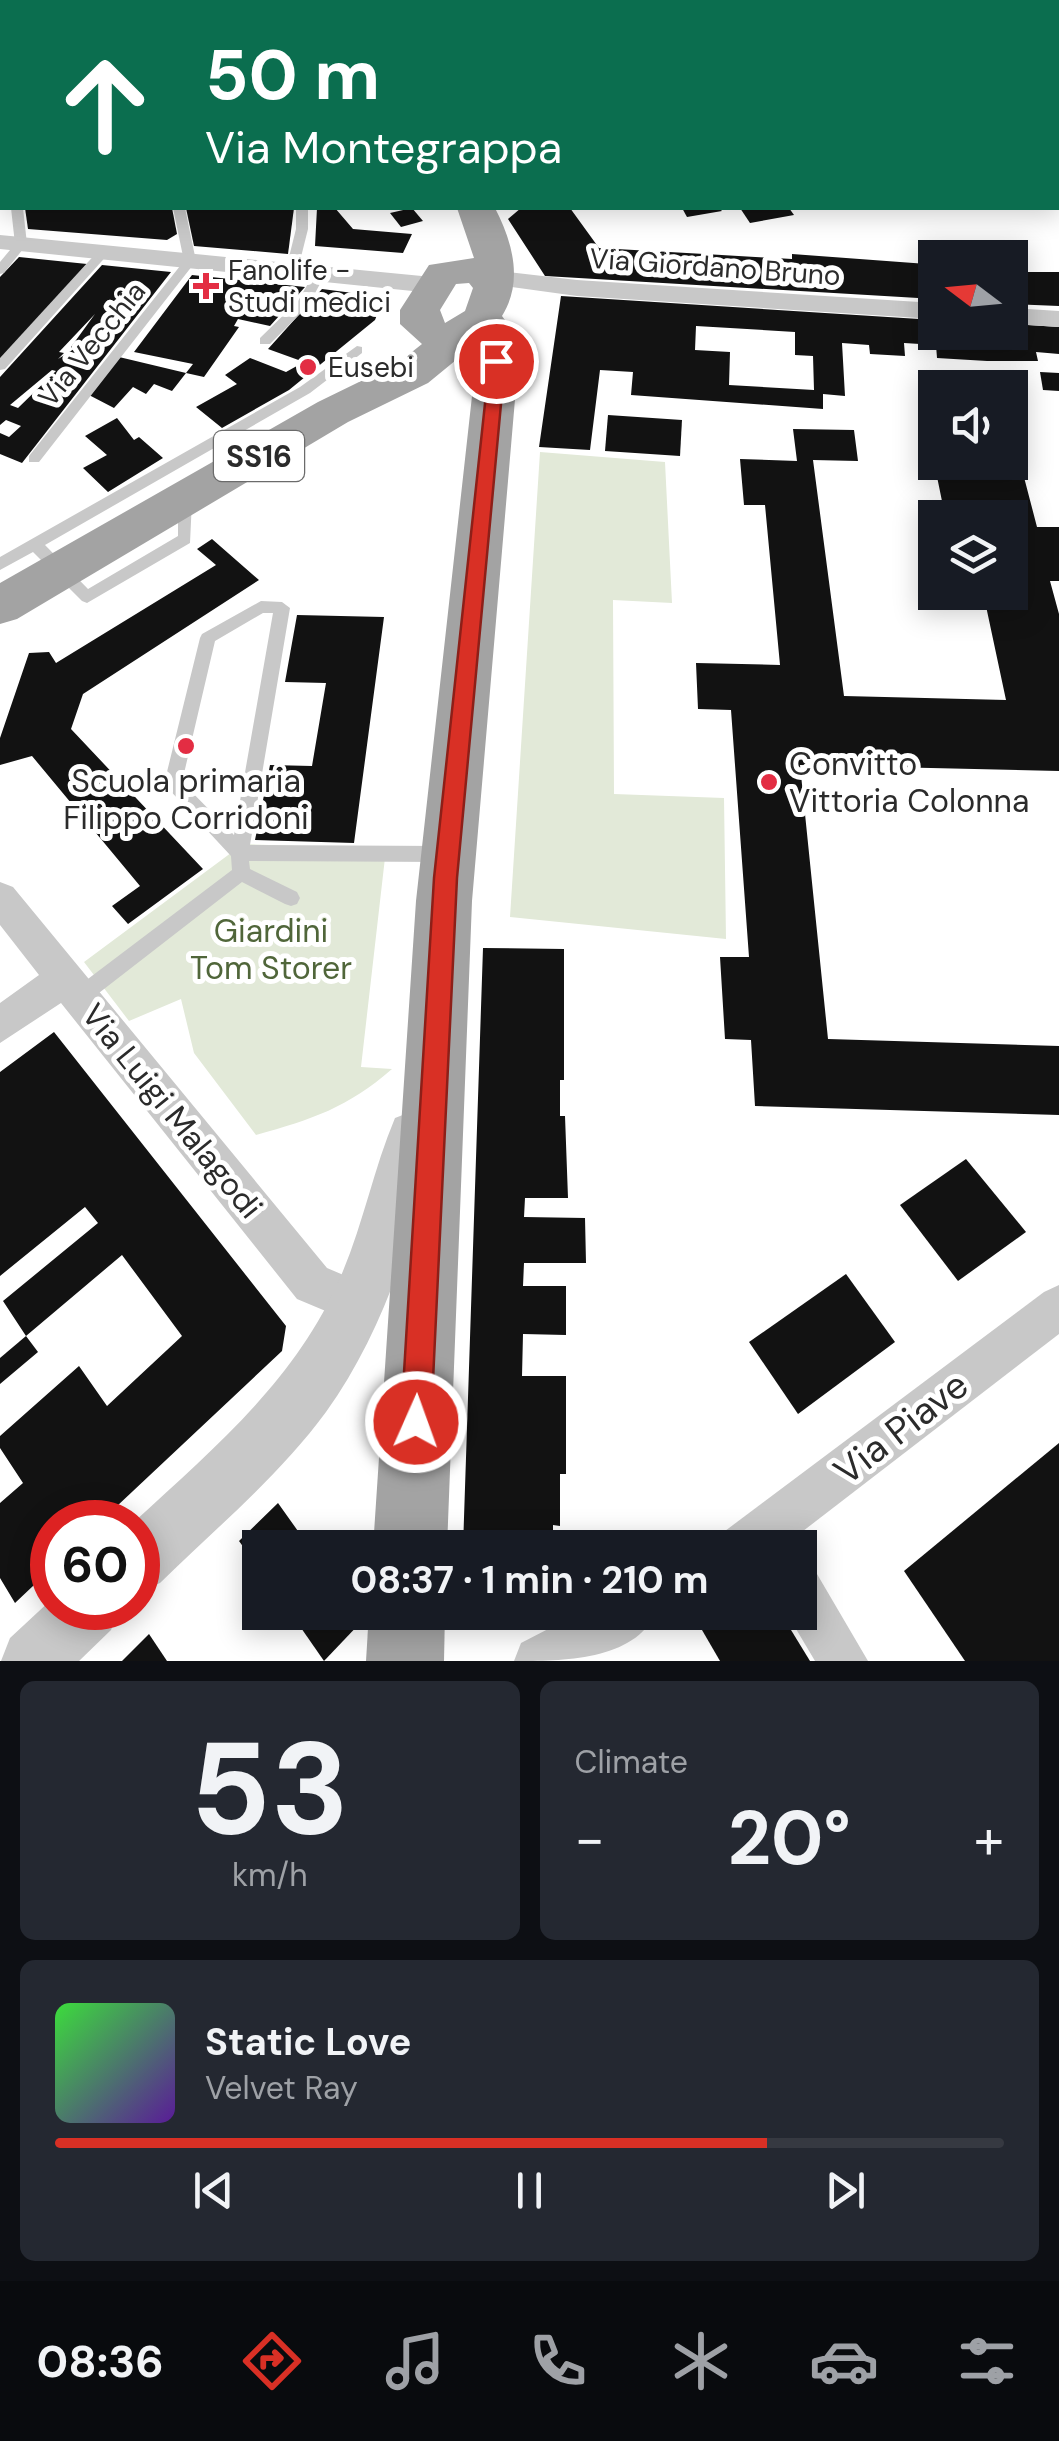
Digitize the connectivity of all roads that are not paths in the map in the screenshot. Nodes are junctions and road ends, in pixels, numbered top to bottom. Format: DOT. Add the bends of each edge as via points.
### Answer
graph roads {
  1 [pos="17,210"];
  2 [pos="180,210"];
  3 [pos="302,210"];
  4 [pos="451,210"];
  5 [pos="477,210"];
  6 [pos="11,243"];
  7 [pos="104,252"];
  8 [pos="190,261"];
  9 [pos="292,268"];
  10 [pos="0,270"];
  11 [pos="321,271"];
  12 [pos="454,303"];
  13 [pos="918,310"];
  14 [pos="1028,317"];
  15 [pos="1059,319"];
  16 [pos="265,341"];
  17 [pos="357,350"];
  18 [pos="0,366"];
  19 [pos="34,458"];
  20 [pos="199,478"];
  21 [pos="48,558"];
  22 [pos="0,564"];
  23 [pos="0,606"];
  24 [pos="448,854"];
  25 [pos="240,863"];
  26 [pos="0,898"];
  27 [pos="291,898"];
  28 [pos="72,987"];
  29 [pos="0,1026"];
  30 [pos="432,1070"];
  31 [pos="359,1303"];
  32 [pos="1059,1306"];
  33 [pos="411,1530"];
  34 [pos="776,1530"];
  35 [pos="160,1539"];
  36 [pos="817,1619"];
  37 [pos="66,1630"];
  38 [pos="407,1630"];
  39 [pos="598,1630"];
  40 [pos="34,1661"];
  41 [pos="405,1661"];
  42 [pos="540,1661"];
  43 [pos="843,1661"];
  1 -- 6 [label="lane"];
  2 -- 8 [label="lane"];
  3 -- 9 [label="lane"];
  4 -- 12 [label="main road"];
  5 -- 12 [label="main road" via="493,248"];
  6 -- 7 [label="street, Via Giordano Bruno"];
  6 -- 10 [label="lane"];
  7 -- 8 [label="street, Via Giordano Bruno"];
  7 -- 18 [label="lane"];
  8 -- 9 [label="street, Via Giordano Bruno"];
  8 -- 19 [label="lane, Via Vecchia"];
  9 -- 11 [label="street, Via Giordano Bruno"];
  11 -- 12 [label="street, Via Giordano Bruno"];
  11 -- 16 [label="lane" via="303,303"];
  12 -- 13 [label="street, Via Giordano Bruno" via="577,288"];
  12 -- 20 [label="main road, SS16" via="413,373"];
  12 -- 24 [label="main road" via="500,341"];
  14 -- 15 [label="street"];
  17 -- 20 [label="lane"];
  20 -- 21 [label="main road, SS16"];
  21 -- 22 [label="lane"];
  21 -- 23 [label="main road, SS16"];
  24 -- 25 [label="lane"];
  24 -- 30 [label="main road"];
  25 -- 25 [label="lane" via="250,796 282,608 261,607 208,638 174,784"];
  25 -- 27 [label="lane"];
  25 -- 28 [label="lane"];
  26 -- 28 [label="street, Via Luigi Malagodi"];
  28 -- 29 [label="street"];
  28 -- 31 [label="street, Via Luigi Malagodi" via="312,1284"];
  30 -- 31 [label="street"];
  30 -- 33 [label="main road"];
  31 -- 35 [label="street" via="304,1395"];
  32 -- 34 [label="street, Via Piave"];
  36 -- 43 [label="street"];
  37 -- 40 [label="street"];
  38 -- 41 [label="main road"];
  39 -- 42 [label="street"];
}
